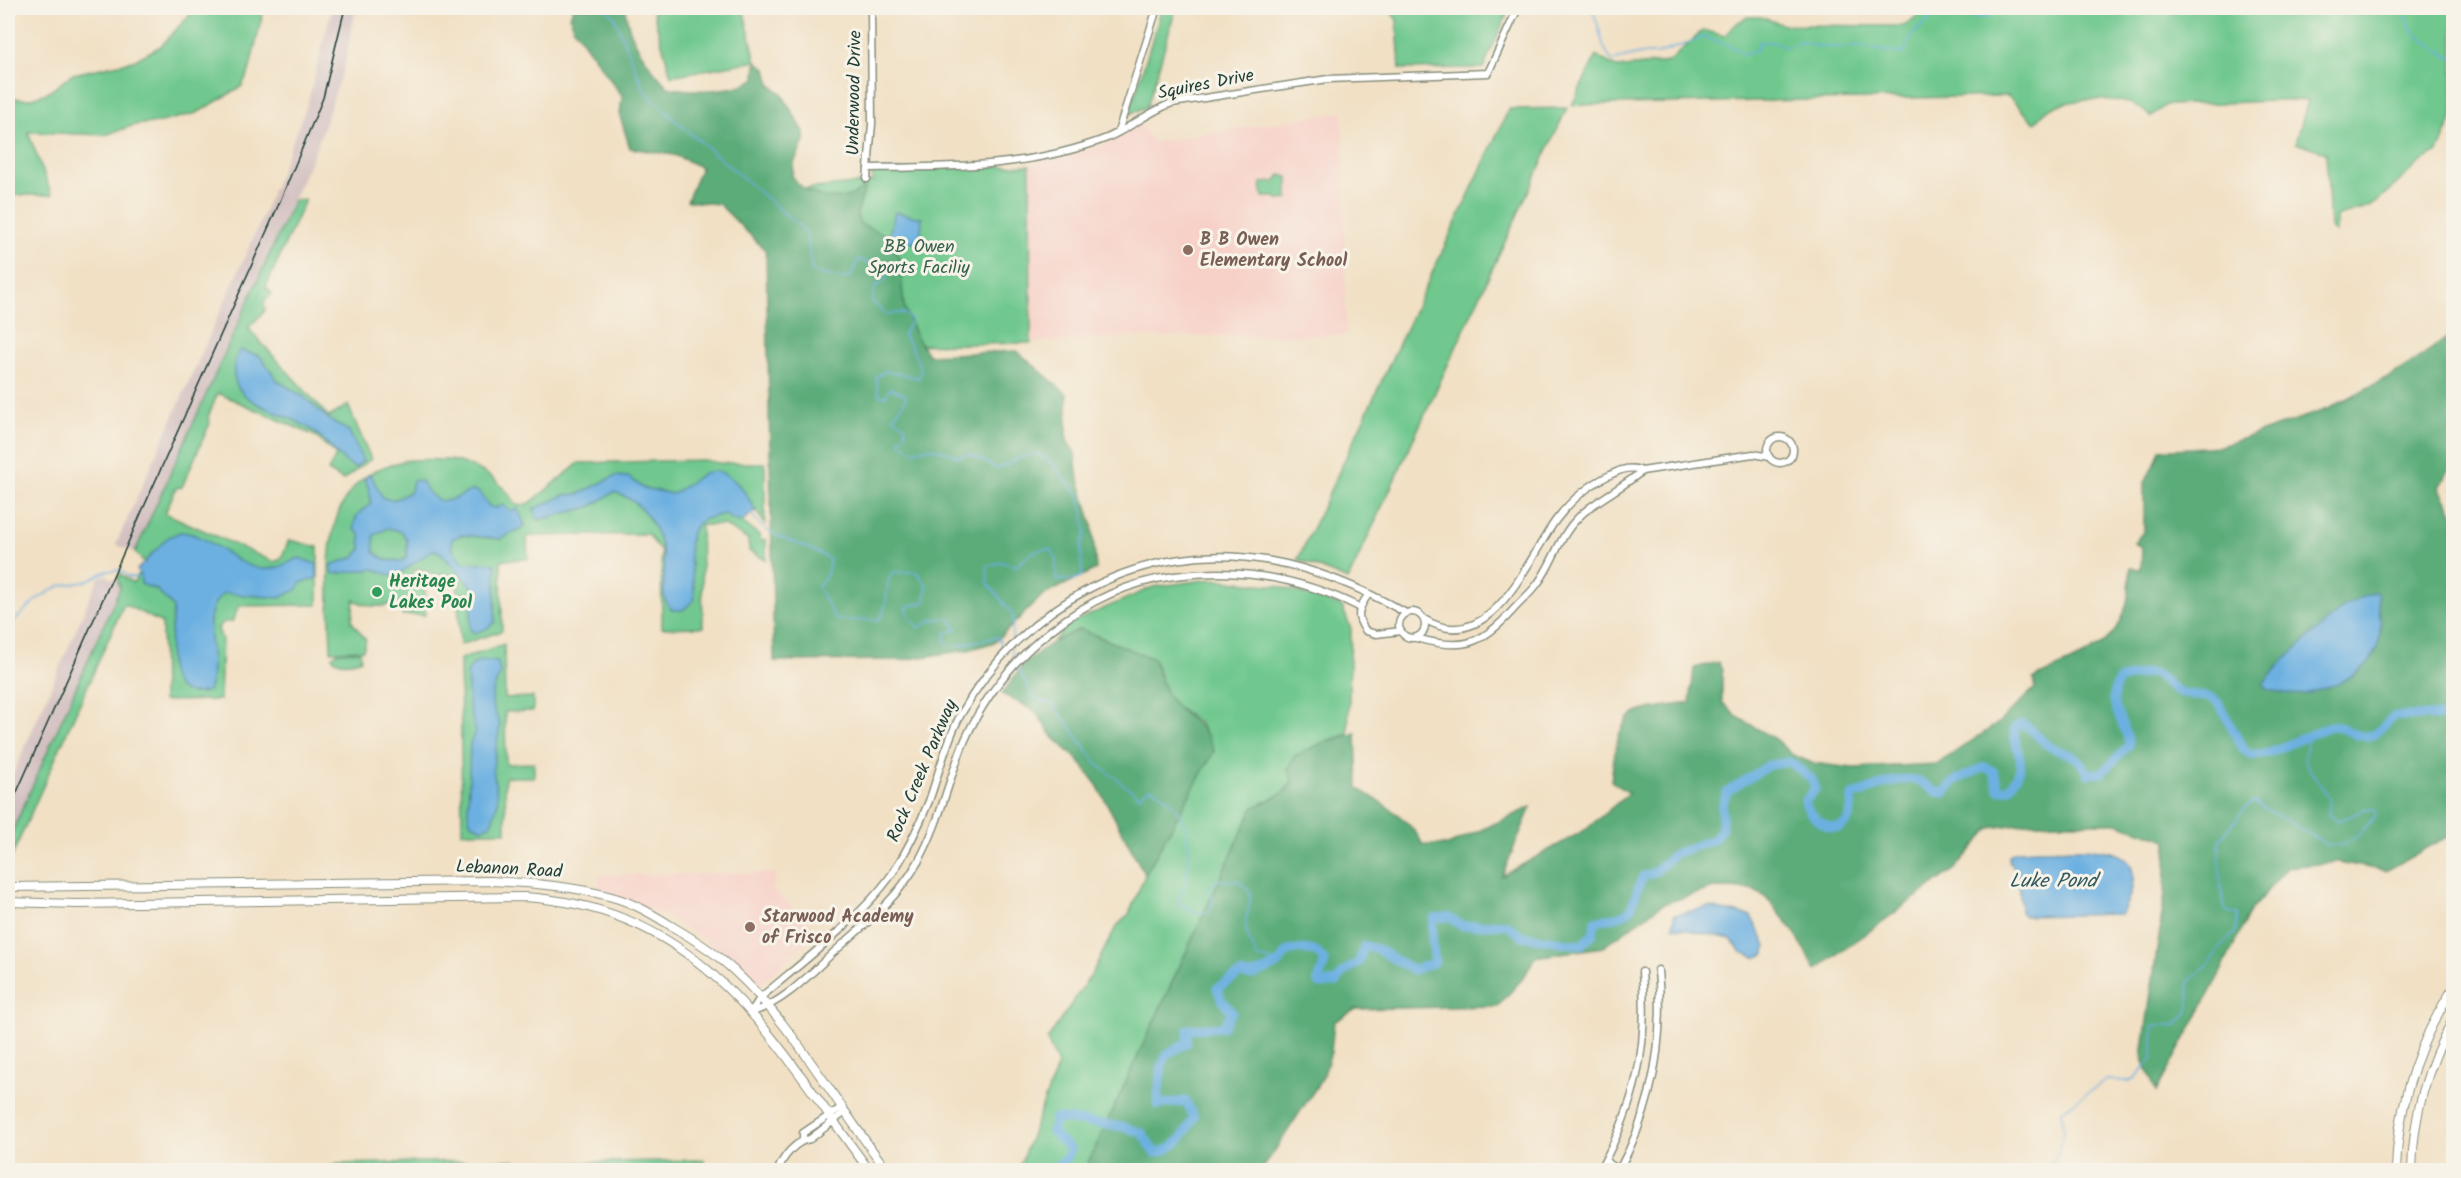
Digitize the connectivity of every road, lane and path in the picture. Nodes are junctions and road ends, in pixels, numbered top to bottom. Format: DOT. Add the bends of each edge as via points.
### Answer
graph roads {
  1 [pos="871,8"];
  2 [pos="1157,8"];
  3 [pos="1518,8"];
  4 [pos="1118,133"];
  5 [pos="868,168"];
  6 [pos="867,179"];
  7 [pos="1768,446"];
  8 [pos="1753,454"];
  9 [pos="1769,457"];
  10 [pos="1642,471"];
  11 [pos="1342,583"];
  12 [pos="1335,595"];
  13 [pos="1368,595"];
  14 [pos="1359,607"];
  15 [pos="1406,613"];
  16 [pos="1424,619"];
  17 [pos="1401,631"];
  18 [pos="1416,638"];
  19 [pos="8,888"];
  20 [pos="8,902"];
  21 [pos="668,924"];
  22 [pos="844,924"];
  23 [pos="660,936"];
  24 [pos="855,936"];
  25 [pos="1658,970"];
  26 [pos="1642,972"];
  27 [pos="2454,987"];
  28 [pos="760,998"];
  29 [pos="768,1008"];
  30 [pos="751,1012"];
  31 [pos="2454,1018"];
  32 [pos="843,1110"];
  33 [pos="831,1119"];
  34 [pos="1605,1161"];
  35 [pos="778,1170"];
  36 [pos="869,1170"];
  37 [pos="887,1170"];
  38 [pos="1600,1170"];
  39 [pos="1619,1170"];
  40 [pos="2396,1170"];
  41 [pos="2412,1170"];
  1 -- 5 [label="street, Underwood Drive" via="872,124"];
  2 -- 4 [label="street"];
  3 -- 4 [label="street, Squires Drive" via="1488,73 1328,79 1172,103 1149,112"];
  4 -- 5 [label="street, Squires Drive" via="1061,153 1000,164"];
  5 -- 6 [label="street, Underwood Drive"];
  7 -- 8 [label="street"];
  7 -- 9 [label="street"];
  7 -- 9 [label="street" via="1781,437 1794,450 1783,463"];
  8 -- 9 [label="street"];
  8 -- 10 [label="street"];
  10 -- 16 [label="street" via="1618,471 1569,504 1520,579 1483,619 1458,630 1438,627"];
  10 -- 18 [label="street" via="1596,502 1570,527 1538,583 1492,632 1464,645"];
  11 -- 12 [label="street"];
  11 -- 13 [label="street, Rock Creek Parkway"];
  11 -- 22 [label="street, Rock Creek Parkway" via="1261,559 1206,557 1134,569 1082,591 1032,626 987,673 959,718 907,849 880,889"];
  12 -- 14 [label="street, Rock Creek Parkway"];
  12 -- 24 [label="street, Rock Creek Parkway" via="1277,578 1230,572 1163,577 1102,598 1056,626 997,686 964,742 939,818 917,863 883,909"];
  13 -- 14 [label="street"];
  13 -- 15 [label="street, Rock Creek Parkway"];
  14 -- 17 [label="street" via="1358,615 1366,632"];
  15 -- 16 [label="street" via="1418,612"];
  15 -- 17 [label="street" via="1400,619"];
  16 -- 18 [label="street" via="1425,629"];
  17 -- 18 [label="street"];
  19 -- 21 [label="main road, Lebanon Road" via="535,883 612,897"];
  20 -- 23 [label="main road, Lebanon Road" via="523,897 586,906"];
  21 -- 23 [label="main road"];
  21 -- 28 [label="main road, Lebanon Road" via="723,960"];
  22 -- 24 [label="street"];
  22 -- 28 [label="street, Rock Creek Parkway"];
  23 -- 30 [label="main road, Lebanon Road" via="710,969"];
  24 -- 29 [label="street, Rock Creek Parkway"];
  25 -- 39 [label="street" via="1661,1022 1653,1085"];
  26 -- 34 [label="street" via="1645,1031 1639,1074 1624,1121"];
  27 -- 40 [label="main road" via="2429,1028 2413,1071 2400,1120"];
  28 -- 29 [label="main road, Lebanon Road"];
  28 -- 30 [label="street, Rock Creek Parkway"];
  29 -- 30 [label="street, Rock Creek Parkway"];
  29 -- 32 [label="main road, Lebanon Road"];
  30 -- 33 [label="main road, Lebanon Road"];
  31 -- 41 [label="main road" via="2434,1055 2424,1088 2415,1128"];
  32 -- 33 [label="street"];
  32 -- 37 [label="main road, Lebanon Road"];
  33 -- 35 [label="street" via="803,1133 803,1140 784,1158"];
  33 -- 36 [label="main road, Lebanon Road"];
  34 -- 38 [label="street"];
  34 -- 39 [label="street"];
}
